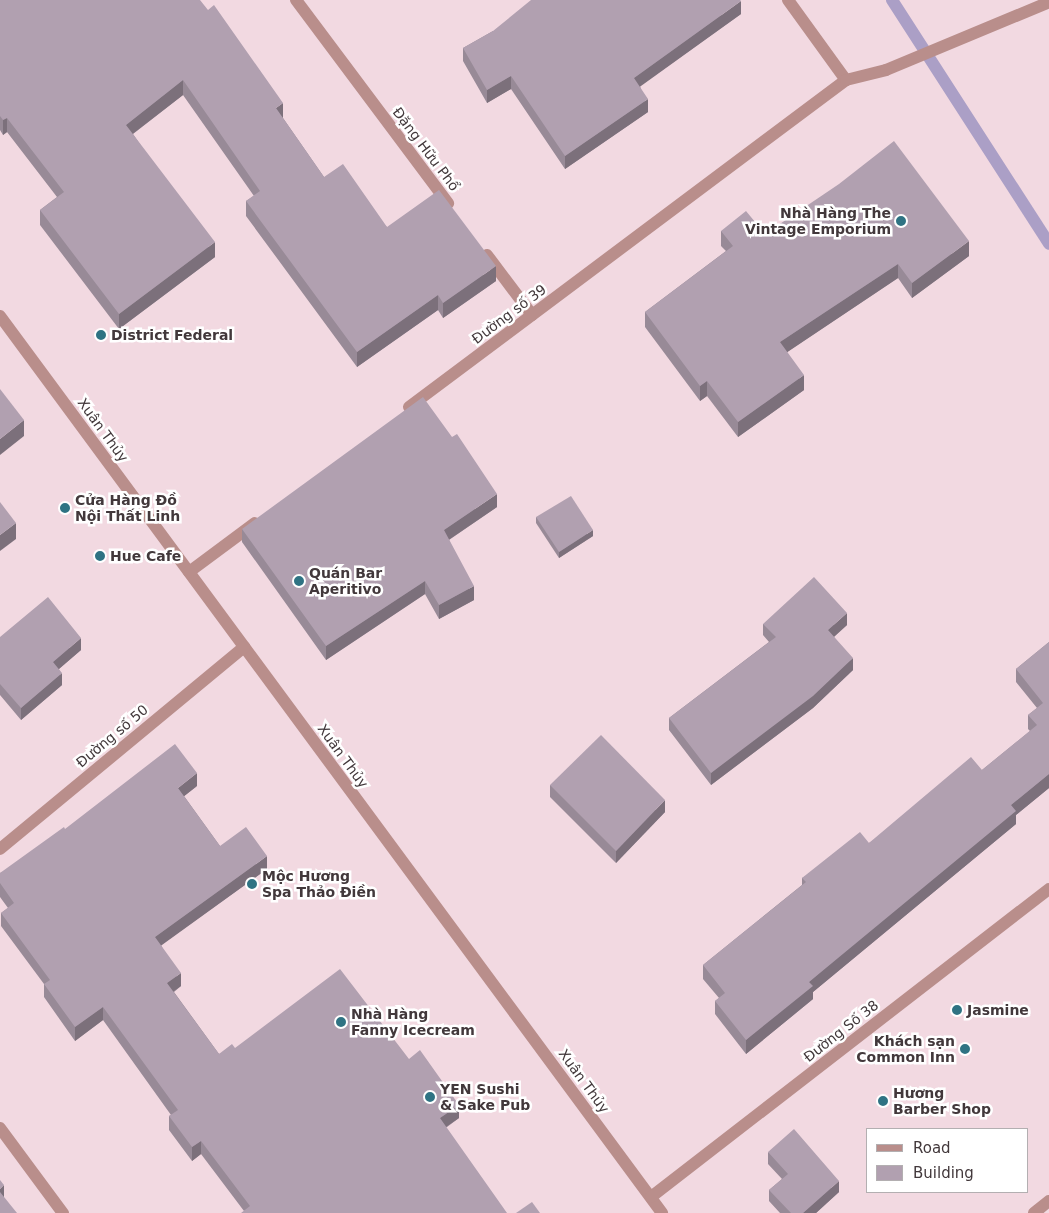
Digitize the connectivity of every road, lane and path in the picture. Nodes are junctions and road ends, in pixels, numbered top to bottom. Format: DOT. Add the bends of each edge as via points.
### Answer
graph roads {
  1 [pos="296,0"];
  2 [pos="788,0"];
  3 [pos="1049,2"];
  4 [pos="846,80"];
  5 [pos="455,213"];
  6 [pos="479,244"];
  7 [pos="0,316"];
  8 [pos="532,316"];
  9 [pos="398,416"];
  10 [pos="264,516"];
  11 [pos="189,572"];
  12 [pos="244,647"];
  13 [pos="0,849"];
  14 [pos="1049,889"];
  15 [pos="0,1128"];
  16 [pos="651,1198"];
  17 [pos="1049,1201"];
  18 [pos="63,1213"];
  19 [pos="662,1213"];
  20 [pos="1034,1213"];
  1 -- 5 [label="street, Đặng Hữu Phổ"];
  2 -- 4 [label="street"];
  3 -- 4 [label="street" via="886,70"];
  4 -- 8 [label="street, Đường số 39"];
  6 -- 8 [label="street"];
  7 -- 11 [label="street, Xuân Thủy"];
  8 -- 9 [label="street, Đường số 39"];
  10 -- 11 [label="street"];
  11 -- 12 [label="street, Xuân Thủy"];
  12 -- 13 [label="street, Đường số 50"];
  12 -- 16 [label="street, Xuân Thủy"];
  14 -- 16 [label="street, Đường Số 38"];
  15 -- 18 [label="street"];
  16 -- 19 [label="street, Xuân Thủy"];
  17 -- 20 [label="street"];
}
